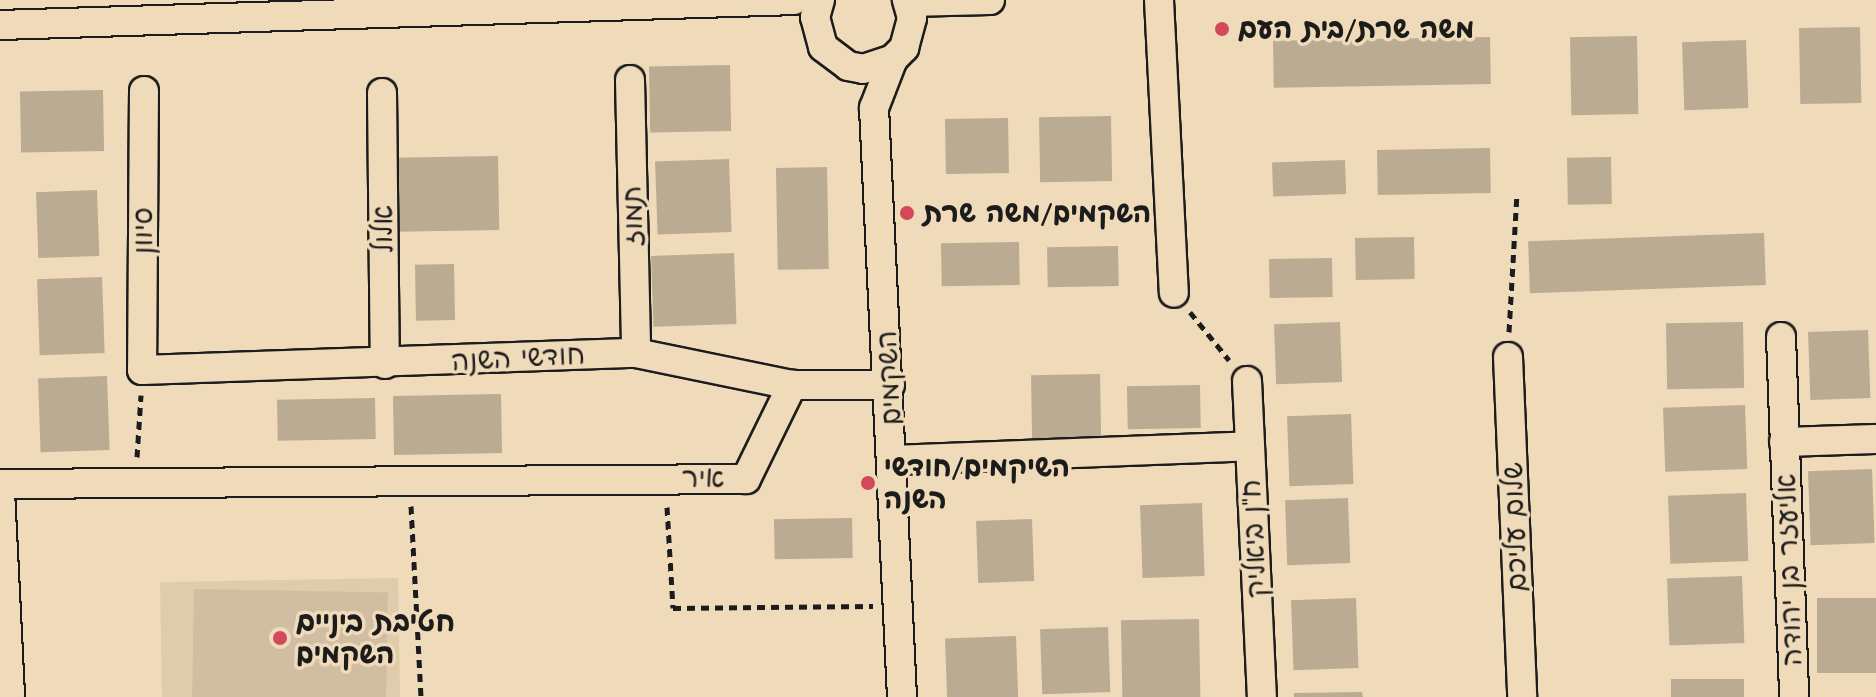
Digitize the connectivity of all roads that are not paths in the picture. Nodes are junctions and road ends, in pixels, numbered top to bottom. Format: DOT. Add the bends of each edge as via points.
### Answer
graph roads {
  1 [pos="820,0"];
  2 [pos="990,0"];
  3 [pos="1159,0"];
  4 [pos="908,1"];
  5 [pos="789,2"];
  6 [pos="0,25"];
  7 [pos="816,33"];
  8 [pos="834,59"];
  9 [pos="893,59"];
  10 [pos="630,80"];
  11 [pos="144,91"];
  12 [pos="382,93"];
  13 [pos="874,108"];
  14 [pos="1174,293"];
  15 [pos="1781,337"];
  16 [pos="636,353"];
  17 [pos="1508,357"];
  18 [pos="385,364"];
  19 [pos="142,370"];
  20 [pos="1247,381"];
  21 [pos="792,385"];
  22 [pos="890,385"];
  23 [pos="1876,439"];
  24 [pos="1784,442"];
  25 [pos="1250,446"];
  26 [pos="893,460"];
  27 [pos="0,484"];
  28 [pos="0,491"];
  29 [pos="10,697"];
  30 [pos="902,697"];
  31 [pos="1262,697"];
  32 [pos="1522,697"];
  33 [pos="1794,697"];
  1 -- 7 [label="street"];
  2 -- 4 [label="street"];
  3 -- 14 [label="street"];
  4 -- 9 [label="street, השקמים" via="910,34"];
  5 -- 6 [label="street"];
  5 -- 7 [label="street"];
  7 -- 8 [label="street"];
  8 -- 9 [label="street" via="863,69"];
  8 -- 13 [label="street"];
  9 -- 13 [label="street, השקמים"];
  10 -- 16 [label="street, תמוז"];
  11 -- 19 [label="street, סיוון"];
  12 -- 18 [label="street, אלול"];
  13 -- 22 [label="street, השקמים"];
  15 -- 24 [label="street, אליעזר בן יהודה"];
  16 -- 18 [label="street, חודשי השנה"];
  16 -- 21 [label="street, חודשי השנה"];
  17 -- 32 [label="street, שלום עליכם"];
  18 -- 19 [label="street, חודשי השנה"];
  20 -- 25 [label="street, ח\"ן ביאליק"];
  21 -- 22 [label="street, חודשי השנה"];
  21 -- 27 [label="street, איר" via="746,479"];
  22 -- 26 [label="street, השקמים"];
  23 -- 24 [label="street, אליעזר בן יהודה"];
  24 -- 33 [label="street, אליעזר בן יהודה"];
  25 -- 26 [label="street"];
  25 -- 31 [label="street, ח\"ן ביאליק"];
  26 -- 30 [label="street, השקמים"];
  28 -- 29 [label="street"];
}
